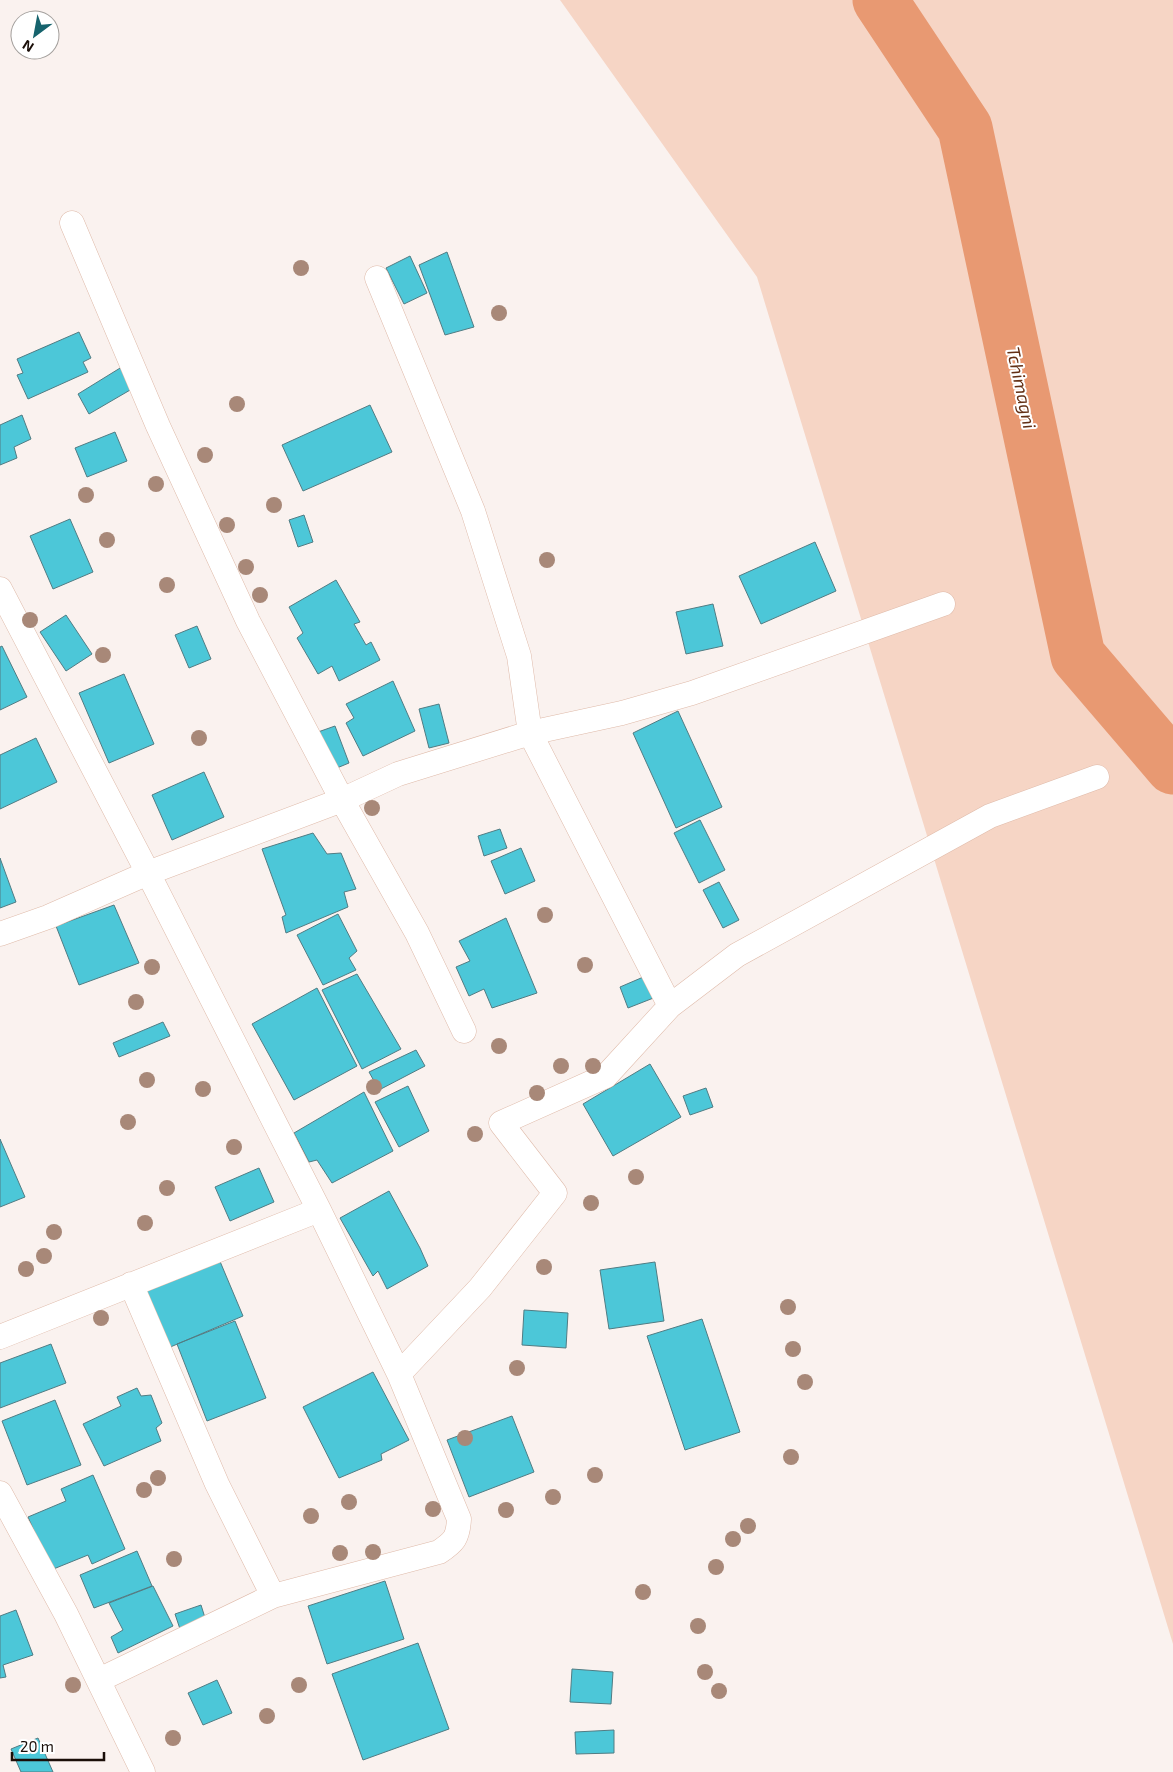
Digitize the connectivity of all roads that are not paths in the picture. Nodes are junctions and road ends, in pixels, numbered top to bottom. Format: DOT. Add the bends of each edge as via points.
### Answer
graph roads {
  1 [pos="72,223"];
  2 [pos="378,278"];
  3 [pos="0,589"];
  4 [pos="943,604"];
  5 [pos="530,733"];
  6 [pos="1097,777"];
  7 [pos="342,800"];
  8 [pos="148,873"];
  9 [pos="0,934"];
  10 [pos="670,1006"];
  11 [pos="464,1031"];
  12 [pos="319,1210"];
  13 [pos="130,1284"];
  14 [pos="0,1337"];
  15 [pos="399,1374"];
  16 [pos="0,1494"];
  17 [pos="273,1596"];
  18 [pos="99,1680"];
  19 [pos="143,1772"];
  1 -- 7 [label="street" via="158,426 248,621"];
  2 -- 5 [label="street" via="473,511 519,656"];
  3 -- 8 [label="street"];
  4 -- 5 [label="street" via="692,693 622,713"];
  5 -- 7 [label="street" via="398,774"];
  5 -- 10 [label="street"];
  6 -- 10 [label="street" via="990,816 737,954"];
  7 -- 8 [label="street"];
  7 -- 11 [label="street" via="417,933"];
  8 -- 9 [label="street" via="48,917"];
  8 -- 12 [label="street"];
  10 -- 15 [label="street" via="606,1076 501,1123 555,1193 480,1288"];
  12 -- 13 [label="street"];
  12 -- 15 [label="street"];
  13 -- 14 [label="street"];
  13 -- 17 [label="street" via="217,1484"];
  15 -- 17 [label="street" via="459,1519 458,1533 452,1543 439,1552"];
  16 -- 18 [label="street"];
  17 -- 18 [label="street"];
  18 -- 19 [label="street"];
}
